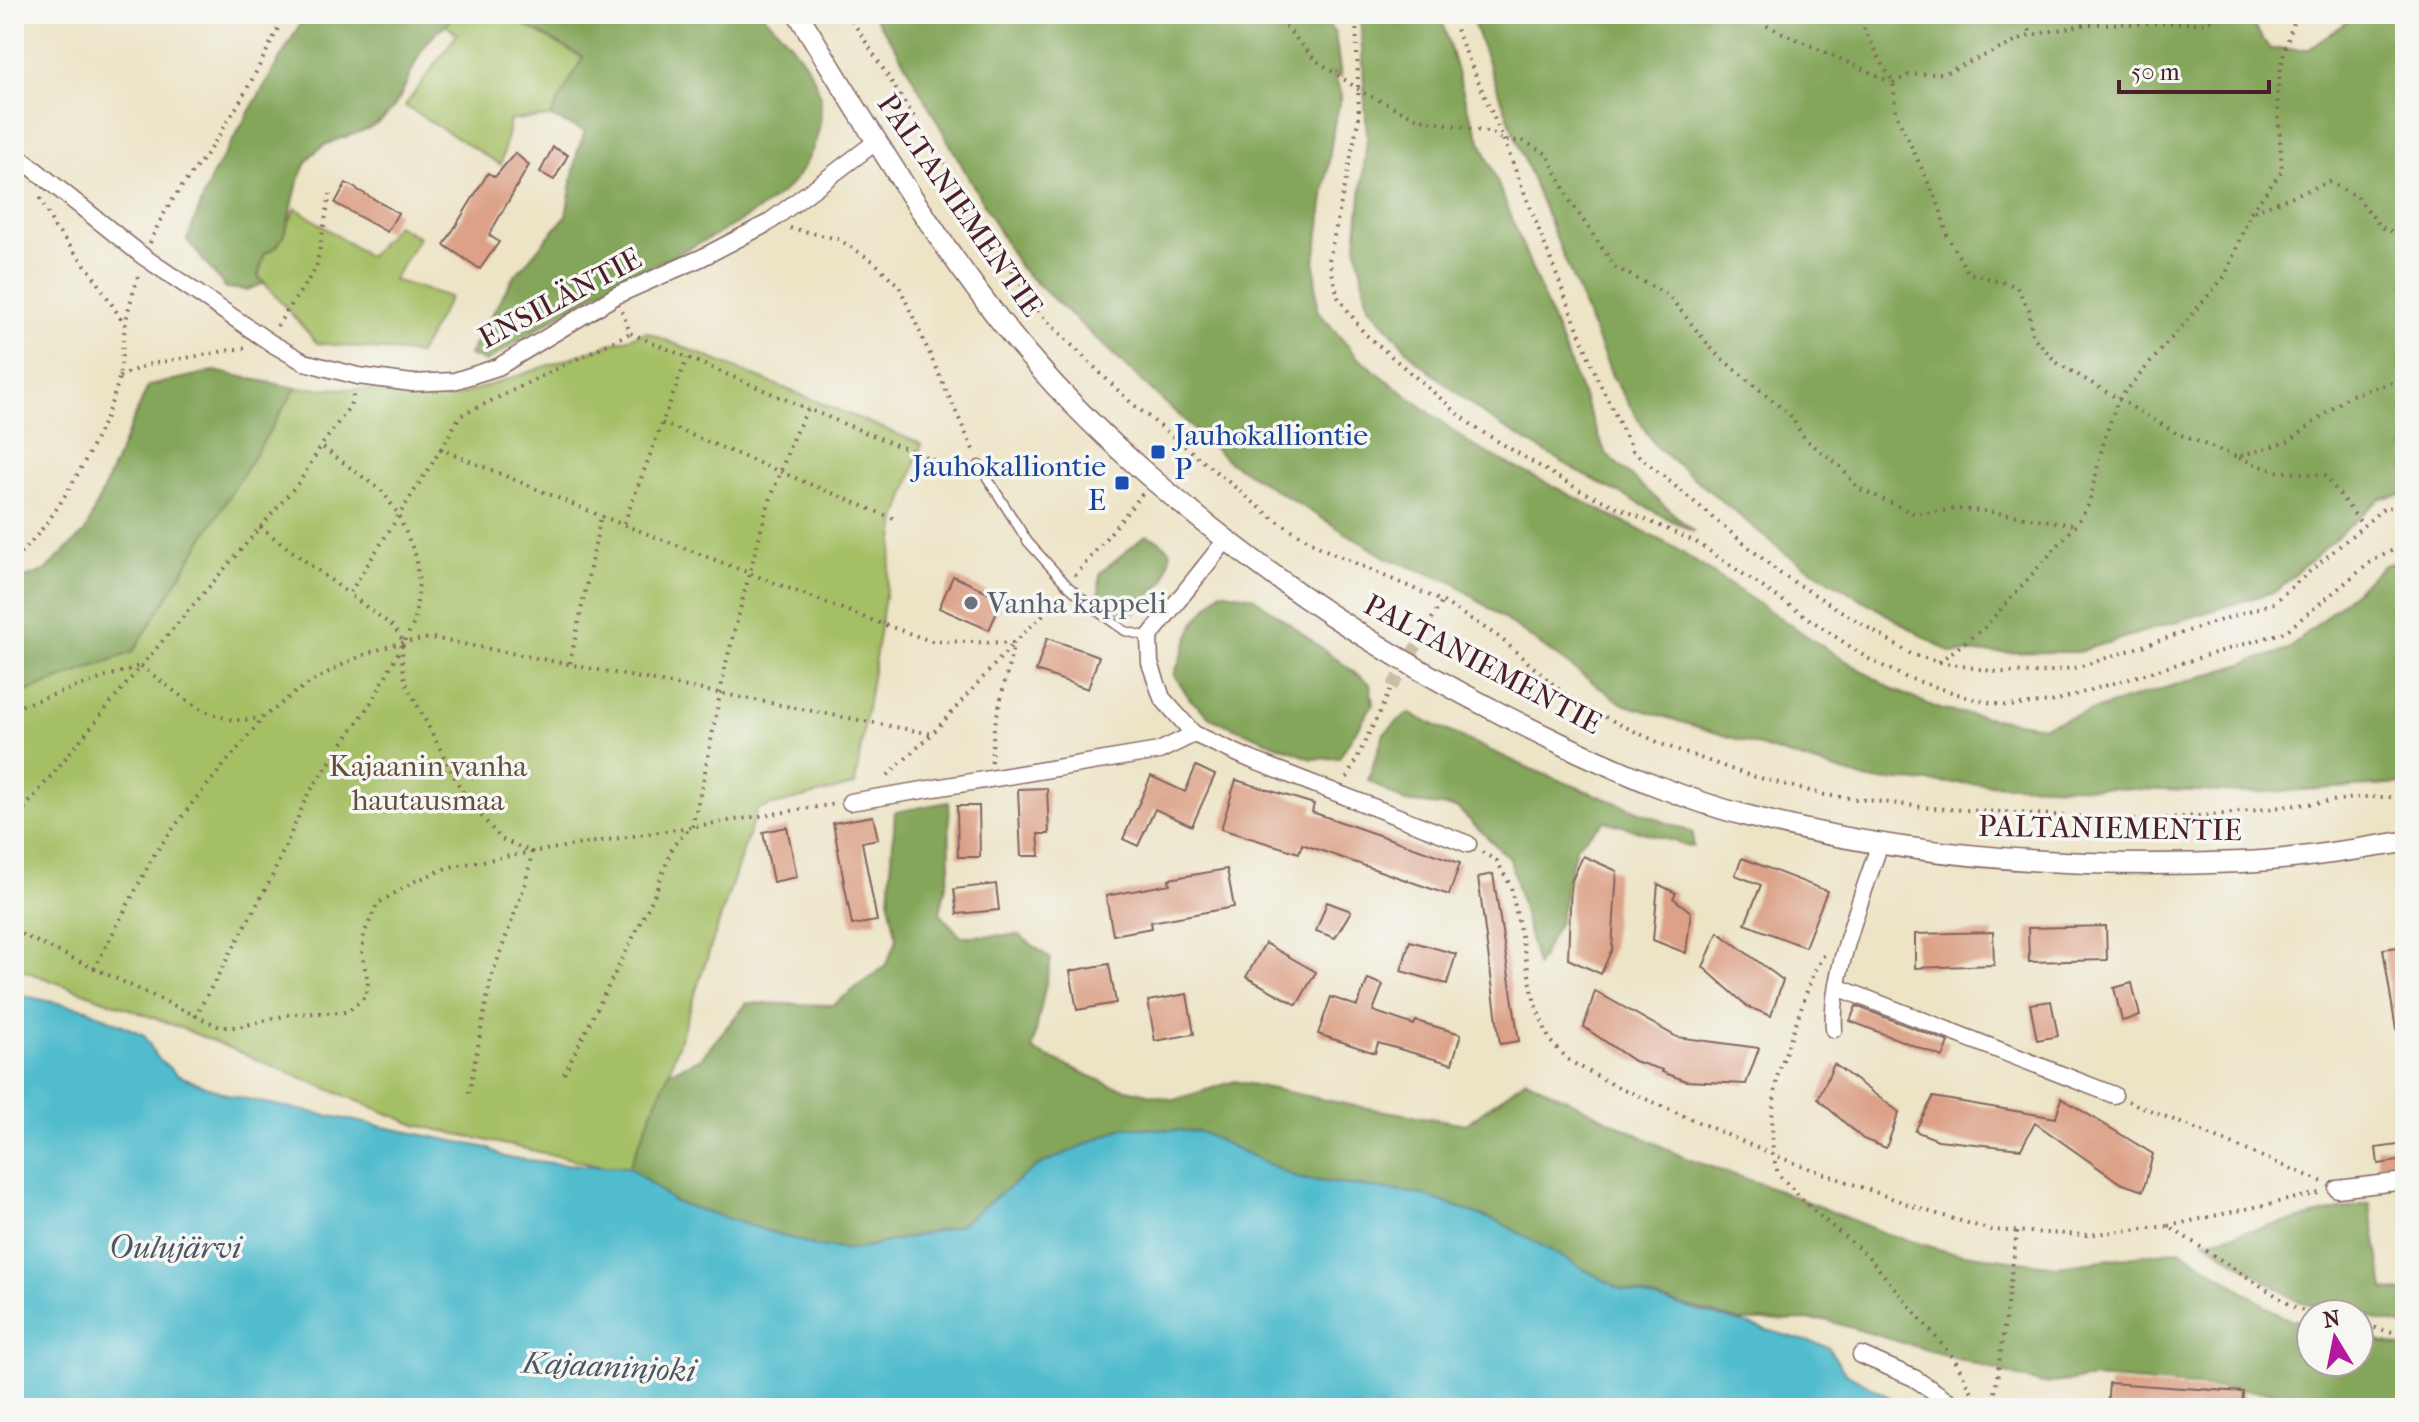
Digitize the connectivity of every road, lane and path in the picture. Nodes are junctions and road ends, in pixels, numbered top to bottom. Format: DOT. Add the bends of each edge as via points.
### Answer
graph roads {
  1 [pos="285,14"];
  2 [pos="798,14"];
  3 [pos="848,14"];
  4 [pos="1275,14"];
  5 [pos="1353,14"];
  6 [pos="1452,14"];
  7 [pos="1756,14"];
  8 [pos="1856,14"];
  9 [pos="2025,14"];
  10 [pos="2225,14"];
  11 [pos="2296,14"];
  12 [pos="2400,14"];
  13 [pos="2405,30"];
  14 [pos="2031,35"];
  15 [pos="1893,83"];
  16 [pos="1358,89"];
  17 [pos="877,141"];
  18 [pos="1504,141"];
  19 [pos="14,153"];
  20 [pos="34,169"];
  21 [pos="2251,212"];
  22 [pos="768,223"];
  23 [pos="2405,237"];
  24 [pos="144,257"];
  25 [pos="617,295"];
  26 [pos="125,325"];
  27 [pos="630,333"];
  28 [pos="687,358"];
  29 [pos="2405,379"];
  30 [pos="355,389"];
  31 [pos="2118,400"];
  32 [pos="808,409"];
  33 [pos="662,423"];
  34 [pos="321,446"];
  35 [pos="441,449"];
  36 [pos="2237,457"];
  37 [pos="979,465"];
  38 [pos="781,470"];
  39 [pos="1153,481"];
  40 [pos="2405,507"];
  41 [pos="398,514"];
  42 [pos="601,516"];
  43 [pos="897,520"];
  44 [pos="624,523"];
  45 [pos="2076,525"];
  46 [pos="260,527"];
  47 [pos="2363,527"];
  48 [pos="1226,540"];
  49 [pos="2405,544"];
  50 [pos="14,558"];
  51 [pos="750,573"];
  52 [pos="1067,585"];
  53 [pos="349,594"];
  54 [pos="1442,601"];
  55 [pos="1149,637"];
  56 [pos="1420,640"];
  57 [pos="403,641"];
  58 [pos="1014,643"];
  59 [pos="1939,662"];
  60 [pos="570,663"];
  61 [pos="141,666"];
  62 [pos="1392,687"];
  63 [pos="721,692"];
  64 [pos="14,708"];
  65 [pos="265,716"];
  66 [pos="932,734"];
  67 [pos="1194,734"];
  68 [pos="989,780"];
  69 [pos="878,785"];
  70 [pos="1340,792"];
  71 [pos="2405,797"];
  72 [pos="850,802"];
  73 [pos="14,821"];
  74 [pos="692,826"];
  75 [pos="2405,842"];
  76 [pos="1880,843"];
  77 [pos="1468,844"];
  78 [pos="532,852"];
  79 [pos="14,931"];
  80 [pos="1827,951"];
  81 [pos="94,969"];
  82 [pos="1837,987"];
  83 [pos="195,1017"];
  84 [pos="1834,1029"];
  85 [pos="564,1074"];
  86 [pos="469,1093"];
  87 [pos="2114,1095"];
  88 [pos="1773,1155"];
  89 [pos="2405,1181"];
  90 [pos="2337,1189"];
  91 [pos="2168,1226"];
  92 [pos="2017,1232"];
  93 [pos="2295,1308"];
  94 [pos="2375,1328"];
  95 [pos="2405,1335"];
  96 [pos="1861,1355"];
  97 [pos="1959,1408"];
  98 [pos="1980,1408"];
  99 [pos="1993,1408"];
  1 -- 24 [label="path" via="219,136 157,224"];
  2 -- 17 [label="street, PALTANIEMENTIE"];
  3 -- 54 [label="path" via="1040,314 1128,400 1274,519 1323,549"];
  4 -- 16 [label="path" via="1314,59"];
  5 -- 16 [label="path"];
  6 -- 18 [label="path"];
  7 -- 15 [label="path" via="1765,25"];
  8 -- 15 [label="path"];
  9 -- 14 [label="path"];
  10 -- 14 [label="path" via="2206,23 2088,24"];
  11 -- 21 [label="path" via="2277,92 2282,171"];
  12 -- 13 [label="path"];
  14 -- 15 [label="path" via="1945,73 1909,75"];
  15 -- 31 [label="path" via="1896,113 1968,273 2016,286 2029,310 2032,335 2056,362"];
  16 -- 18 [label="path" via="1417,118 1492,133"];
  16 -- 49 [label="path" via="1359,117 1329,260 1338,297 1364,333 1474,427 1581,491 1696,542 1849,646 1905,677 2008,706 2051,702 2285,632 2372,561"];
  17 -- 22 [label="street, ENSILÄNTIE"];
  17 -- 39 [label="street, PALTANIEMENTIE" via="943,244 1015,340"];
  18 -- 45 [label="path" via="1523,141 1547,154 1570,201 1615,267 1668,295 1715,353 1790,415 1805,439 1858,488 1915,514 1972,510"];
  18 -- 59 [label="path" via="1598,380 1633,451 1781,574 1911,654"];
  19 -- 20 [label="street, ENSILÄNTIE"];
  20 -- 24 [label="street, ENSILÄNTIE"];
  20 -- 26 [label="path" via="41,201 55,228"];
  21 -- 23 [label="path" via="2329,182 2358,198 2381,227"];
  21 -- 31 [label="path" via="2225,276"];
  22 -- 25 [label="street, ENSILÄNTIE"];
  22 -- 37 [label="path" via="838,239 899,286"];
  24 -- 25 [label="street, ENSILÄNTIE" via="304,362 412,383 454,381 498,367"];
  24 -- 26 [label="path"];
  25 -- 27 [label="path"];
  26 -- 50 [label="path" via="119,377 87,456 27,549"];
  27 -- 28 [label="path"];
  27 -- 35 [label="path" via="460,416"];
  28 -- 32 [label="path"];
  28 -- 33 [label="path"];
  29 -- 36 [label="path" via="2349,396 2289,441"];
  30 -- 34 [label="path" via="350,406"];
  31 -- 36 [label="path" via="2176,433"];
  31 -- 45 [label="path" via="2089,504"];
  32 -- 37 [label="path" via="948,466"];
  32 -- 38 [label="path"];
  33 -- 38 [label="path"];
  33 -- 44 [label="path"];
  34 -- 41 [label="path" via="383,492"];
  34 -- 46 [label="path" via="300,481"];
  35 -- 41 [label="path"];
  35 -- 42 [label="path"];
  36 -- 47 [label="path" via="2275,471 2325,475"];
  37 -- 52 [label="lane" via="1028,542"];
  38 -- 43 [label="path"];
  38 -- 51 [label="path"];
  39 -- 48 [label="street, PALTANIEMENTIE"];
  39 -- 52 [label="path"];
  40 -- 47 [label="path" via="2384,508"];
  41 -- 53 [label="path"];
  41 -- 57 [label="path" via="415,554 419,583 415,621"];
  42 -- 44 [label="path"];
  42 -- 60 [label="path"];
  44 -- 51 [label="path"];
  45 -- 59 [label="path" via="1985,627"];
  46 -- 53 [label="path"];
  46 -- 61 [label="path"];
  47 -- 59 [label="path" via="2273,603 2079,667 1997,672"];
  48 -- 55 [label="street"];
  48 -- 76 [label="street, PALTANIEMENTIE" via="1374,644 1510,720 1610,766 1744,815"];
  51 -- 58 [label="path" via="931,641"];
  51 -- 63 [label="path"];
  52 -- 55 [label="lane" via="1125,631"];
  52 -- 58 [label="path"];
  53 -- 57 [label="path" via="394,627"];
  54 -- 56 [label="path"];
  54 -- 71 [label="path" via="1499,637 1570,699 1619,724 1745,774 1825,795 1931,808 2140,820"];
  55 -- 67 [label="street" via="1150,663 1162,698"];
  57 -- 60 [label="path" via="432,638"];
  57 -- 65 [label="path" via="324,673"];
  57 -- 78 [label="path" via="405,681 465,797 501,839"];
  57 -- 83 [label="path" via="374,698 308,794 271,879"];
  58 -- 66 [label="path"];
  58 -- 68 [label="path" via="994,728"];
  60 -- 63 [label="path"];
  61 -- 64 [label="path"];
  61 -- 65 [label="path" via="203,710 242,721"];
  61 -- 73 [label="path"];
  62 -- 70 [label="path"];
  63 -- 66 [label="path"];
  63 -- 74 [label="path"];
  65 -- 81 [label="path" via="155,853"];
  66 -- 69 [label="path"];
  67 -- 68 [label="street" via="1159,751"];
  67 -- 70 [label="street"];
  68 -- 72 [label="street"];
  70 -- 77 [label="street"];
  72 -- 74 [label="path"];
  74 -- 78 [label="path"];
  74 -- 85 [label="path" via="673,846 654,896"];
  75 -- 76 [label="street, PALTANIEMENTIE" via="2244,862 2084,863"];
  76 -- 82 [label="street"];
  77 -- 88 [label="path" via="1497,861 1511,887 1535,1004 1550,1041 1571,1062 1614,1085"];
  78 -- 83 [label="path" via="449,867 377,904 364,934 366,996 347,1012 292,1014 238,1027 220,1027"];
  78 -- 86 [label="path" via="491,978"];
  79 -- 81 [label="path"];
  80 -- 88 [label="path" via="1814,971 1777,1077"];
  81 -- 83 [label="path"];
  82 -- 84 [label="street"];
  82 -- 87 [label="street"];
  87 -- 90 [label="path"];
  88 -- 92 [label="path" via="1924,1210 1991,1230"];
  88 -- 98 [label="path" via="1778,1174 1867,1255 1955,1360"];
  89 -- 90 [label="street"];
  90 -- 91 [label="path"];
  91 -- 92 [label="path" via="2086,1235"];
  91 -- 93 [label="path"];
  92 -- 99 [label="path"];
  94 -- 95 [label="path"];
  96 -- 97 [label="street" via="1914,1378"];
}
